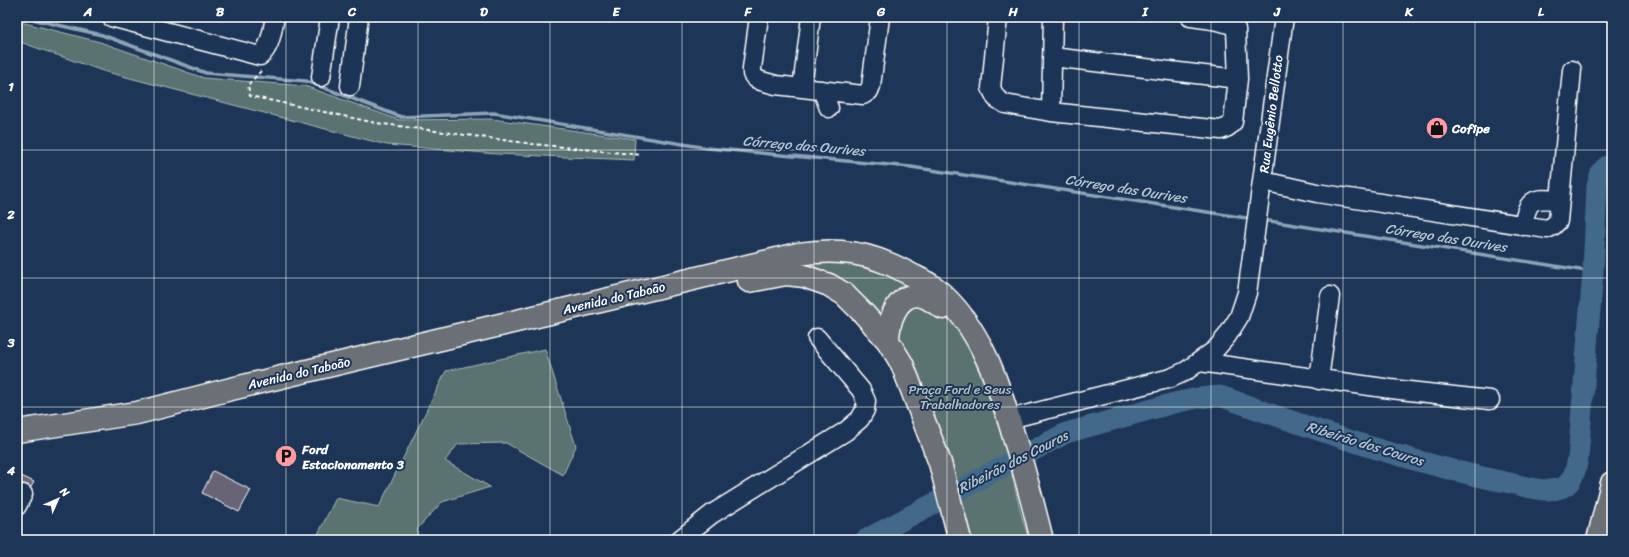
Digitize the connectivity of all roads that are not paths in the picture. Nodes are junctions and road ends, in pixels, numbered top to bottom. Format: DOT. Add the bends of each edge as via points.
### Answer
graph roads {
  1 [pos="111,17"];
  2 [pos="274,17"];
  3 [pos="330,17"];
  4 [pos="360,17"];
  5 [pos="759,17"];
  6 [pos="811,17"];
  7 [pos="880,17"];
  8 [pos="998,17"];
  9 [pos="1053,17"];
  10 [pos="1190,17"];
  11 [pos="1284,17"];
  12 [pos="1052,57"];
  13 [pos="1572,70"];
  14 [pos="321,77"];
  15 [pos="1238,79"];
  16 [pos="350,86"];
  17 [pos="802,88"];
  18 [pos="822,90"];
  19 [pos="829,108"];
  20 [pos="1050,112"];
  21 [pos="1262,182"];
  22 [pos="1560,200"];
  23 [pos="1523,226"];
  24 [pos="920,288"];
  25 [pos="1330,296"];
  26 [pos="817,338"];
  27 [pos="888,341"];
  28 [pos="1200,362"];
  29 [pos="1319,380"];
  30 [pos="1490,400"];
  31 [pos="1011,425"];
  32 [pos="17,431"];
  33 [pos="17,443"];
  34 [pos="1612,483"];
  35 [pos="959,534"];
  36 [pos="1599,537"];
  37 [pos="679,540"];
  38 [pos="1042,540"];
  1 -- 2 [label="street" via="260,56 269,42"];
  3 -- 14 [label="street"];
  4 -- 16 [label="street"];
  5 -- 17 [label="street" via="752,74 761,81"];
  6 -- 17 [label="street"];
  7 -- 18 [label="street" via="869,90 863,95"];
  8 -- 20 [label="street" via="991,88 996,98 1005,104"];
  9 -- 12 [label="street"];
  10 -- 15 [label="street" via="1233,25 1237,34"];
  11 -- 21 [label="street, Rua Eugênio Bellotto"];
  12 -- 15 [label="street"];
  12 -- 20 [label="street"];
  13 -- 22 [label="street"];
  15 -- 20 [label="street" via="1233,122 1221,130"];
  17 -- 18 [label="street"];
  18 -- 19 [label="street"];
  21 -- 23 [label="street"];
  21 -- 28 [label="street, Rua Eugênio Bellotto" via="1247,293 1239,317 1227,336"];
  22 -- 23 [label="street" via="1541,199 1533,202 1526,208"];
  22 -- 23 [label="street" via="1558,221 1553,226 1547,229"];
  24 -- 27 [label="main road" via="897,307 888,329"];
  24 -- 31 [label="main road, Avenida do Taboão" via="928,298 968,326 978,340 993,371"];
  24 -- 32 [label="main road, Avenida do Taboão" via="890,263 854,253 823,251 798,254 137,412"];
  25 -- 29 [label="street"];
  26 -- 37 [label="street" via="861,390 866,401 865,410 860,418 846,431 712,514"];
  27 -- 33 [label="main road, Avenida do Taboão" via="839,291 804,276 786,274 763,277 489,344 155,421"];
  27 -- 35 [label="main road, Avenida do Taboão" via="902,364 940,463"];
  28 -- 29 [label="street"];
  28 -- 31 [label="street, Rua Eugênio Bellotto" via="1171,378"];
  29 -- 30 [label="street"];
  31 -- 38 [label="main road"];
  34 -- 36 [label="main road"];
}
